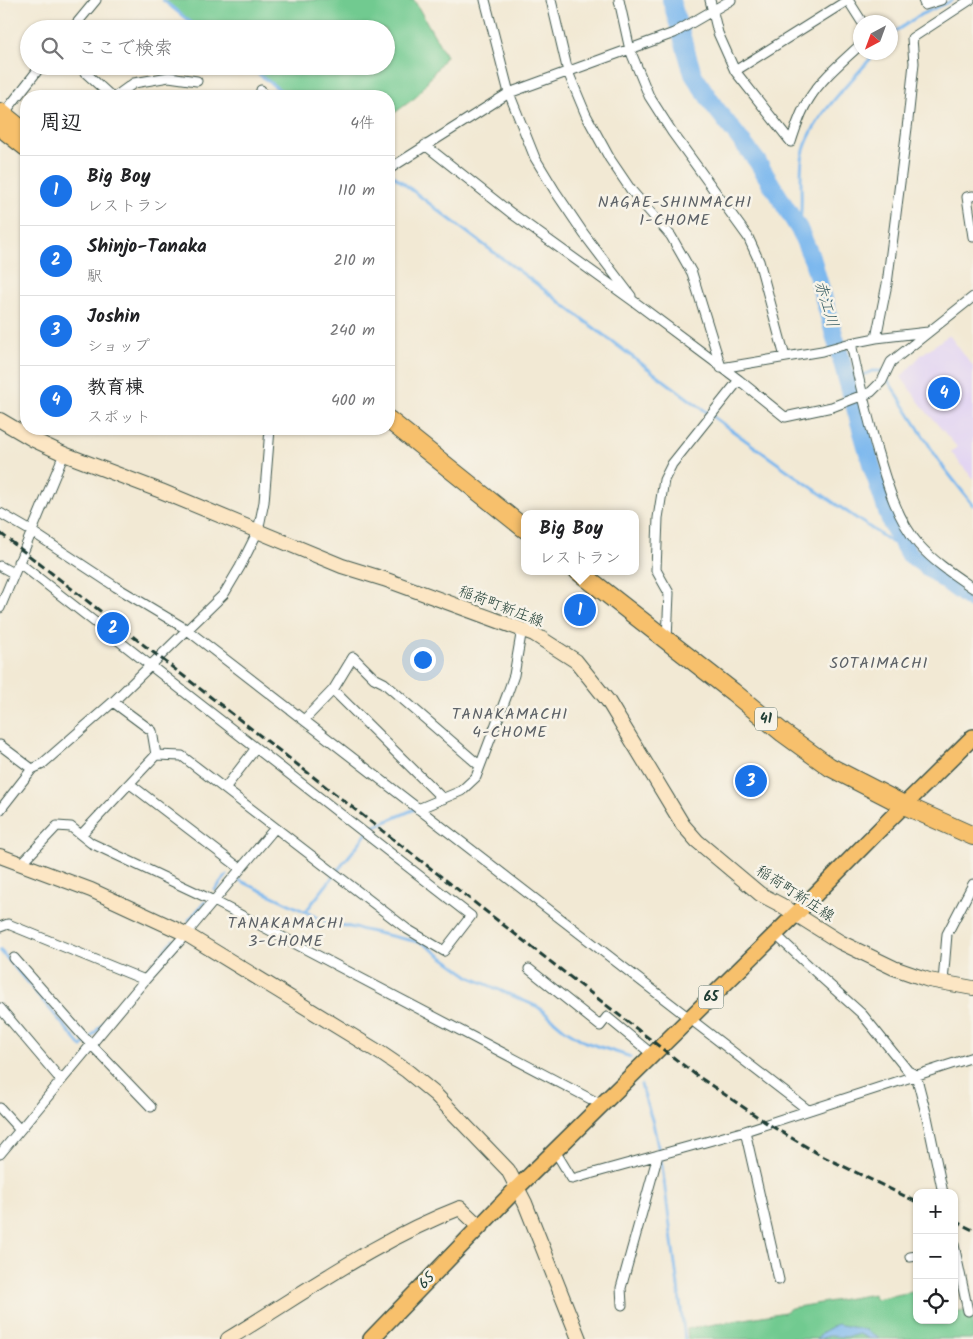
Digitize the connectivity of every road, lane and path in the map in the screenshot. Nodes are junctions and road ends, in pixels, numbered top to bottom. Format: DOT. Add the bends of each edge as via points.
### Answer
graph roads {
  1 [pos="96,0"];
  2 [pos="477,0"];
  3 [pos="551,0"];
  4 [pos="619,0"];
  5 [pos="710,0"];
  6 [pos="731,0"];
  7 [pos="848,0"];
  8 [pos="923,0"];
  9 [pos="941,0"];
  10 [pos="970,0"];
  11 [pos="485,3"];
  12 [pos="713,11"];
  13 [pos="858,15"];
  14 [pos="79,20"];
  15 [pos="630,50"];
  16 [pos="853,51"];
  17 [pos="735,71"];
  18 [pos="568,72"];
  19 [pos="34,75"];
  20 [pos="88,75"];
  21 [pos="197,81"];
  22 [pos="23,90"];
  23 [pos="105,90"];
  24 [pos="124,90"];
  25 [pos="20,93"];
  26 [pos="509,93"];
  27 [pos="1,118"];
  28 [pos="20,129"];
  29 [pos="20,141"];
  30 [pos="425,145"];
  31 [pos="395,165"];
  32 [pos="973,196"];
  33 [pos="973,237"];
  34 [pos="973,296"];
  35 [pos="636,303"];
  36 [pos="929,332"];
  37 [pos="876,338"];
  38 [pos="851,343"];
  39 [pos="785,357"];
  40 [pos="721,368"];
  41 [pos="739,380"];
  42 [pos="862,397"];
  43 [pos="0,420"];
  44 [pos="395,425"];
  45 [pos="395,429"];
  46 [pos="20,432"];
  47 [pos="26,435"];
  48 [pos="270,435"];
  49 [pos="64,454"];
  50 [pos="446,467"];
  51 [pos="0,513"];
  52 [pos="521,526"];
  53 [pos="31,531"];
  54 [pos="258,531"];
  55 [pos="18,562"];
  56 [pos="0,566"];
  57 [pos="14,573"];
  58 [pos="583,575"];
  59 [pos="973,588"];
  60 [pos="0,608"];
  61 [pos="186,630"];
  62 [pos="522,630"];
  63 [pos="667,640"];
  64 [pos="150,665"];
  65 [pos="333,690"];
  66 [pos="113,702"];
  67 [pos="304,720"];
  68 [pos="973,737"];
  69 [pos="0,745"];
  70 [pos="256,748"];
  71 [pos="156,755"];
  72 [pos="480,766"];
  73 [pos="32,769"];
  74 [pos="130,784"];
  75 [pos="225,788"];
  76 [pos="443,799"];
  77 [pos="904,805"];
  78 [pos="418,809"];
  79 [pos="0,810"];
  80 [pos="275,828"];
  81 [pos="81,835"];
  82 [pos="973,836"];
  83 [pos="0,856"];
  84 [pos="22,863"];
  85 [pos="241,869"];
  86 [pos="973,884"];
  87 [pos="214,901"];
  88 [pos="796,914"];
  89 [pos="0,927"];
  90 [pos="186,934"];
  91 [pos="775,934"];
  92 [pos="14,958"];
  93 [pos="529,969"];
  94 [pos="144,980"];
  95 [pos="943,982"];
  96 [pos="973,988"];
  97 [pos="0,1008"];
  98 [pos="690,1018"];
  99 [pos="91,1044"];
  100 [pos="653,1055"];
  101 [pos="973,1057"];
  102 [pos="916,1074"];
  103 [pos="61,1080"];
  104 [pos="602,1105"];
  105 [pos="151,1107"];
  106 [pos="0,1108"];
  107 [pos="808,1110"];
  108 [pos="20,1130"];
  109 [pos="745,1132"];
  110 [pos="555,1151"];
  111 [pos="0,1154"];
  112 [pos="658,1156"];
  113 [pos="517,1188"];
  114 [pos="942,1189"];
  115 [pos="480,1227"];
  116 [pos="958,1263"];
  117 [pos="779,1280"];
  118 [pos="622,1305"];
  119 [pos="968,1311"];
  120 [pos="228,1339"];
  121 [pos="371,1339"];
  122 [pos="579,1339"];
  1 -- 14 [label="street"];
  2 -- 11 [label="street"];
  3 -- 18 [label="street"];
  4 -- 15 [label="street"];
  5 -- 12 [label="street"];
  6 -- 12 [label="street"];
  7 -- 13 [label="street"];
  7 -- 17 [label="street"];
  8 -- 9 [label="street" via="925,4"];
  10 -- 37 [label="street" via="912,38 914,63 908,120 887,284"];
  11 -- 26 [label="street"];
  12 -- 15 [label="street" via="674,33"];
  12 -- 17 [label="street" via="718,33"];
  15 -- 18 [label="street"];
  15 -- 39 [label="street" via="648,96 748,237 759,261"];
  16 -- 17 [label="street" via="810,98 798,118 791,142"];
  18 -- 26 [label="street"];
  18 -- 40 [label="street" via="610,159 631,190 671,236 692,274"];
  19 -- 22 [label="street"];
  20 -- 23 [label="street"];
  21 -- 24 [label="street" via="169,76 134,82"];
  25 -- 27 [label="street"];
  26 -- 30 [label="street"];
  26 -- 35 [label="street" via="535,158 584,234"];
  27 -- 28 [label="highway"];
  27 -- 29 [label="highway"];
  30 -- 31 [label="street"];
  30 -- 35 [label="street" via="511,213"];
  32 -- 33 [label="street" via="966,197"];
  34 -- 36 [label="street"];
  35 -- 40 [label="street"];
  36 -- 37 [label="street"];
  36 -- 42 [label="street" via="891,362 882,381"];
  37 -- 38 [label="street"];
  38 -- 39 [label="street"];
  38 -- 42 [label="street"];
  39 -- 40 [label="street"];
  40 -- 41 [label="street"];
  41 -- 42 [label="street" via="785,417 832,408"];
  41 -- 63 [label="street" via="672,464 664,480 658,518 656,570 669,593"];
  42 -- 59 [label="street" via="887,482 902,520 919,544"];
  43 -- 46 [label="main road, 稲荷町新庄線"];
  44 -- 50 [label="highway"];
  45 -- 50 [label="highway"];
  47 -- 49 [label="main road, 稲荷町新庄線"];
  48 -- 54 [label="street" via="264,502"];
  49 -- 53 [label="street"];
  49 -- 54 [label="main road, 稲荷町新庄線"];
  50 -- 52 [label="highway"];
  51 -- 53 [label="street"];
  53 -- 55 [label="street"];
  53 -- 61 [label="street"];
  54 -- 61 [label="street" via="224,594"];
  54 -- 62 [label="main road, 稲荷町新庄線" via="342,566"];
  55 -- 57 [label="street"];
  55 -- 64 [label="street"];
  56 -- 57 [label="street"];
  57 -- 60 [label="street"];
  58 -- 63 [label="highway, 41"];
  61 -- 64 [label="street"];
  61 -- 67 [label="street"];
  62 -- 72 [label="street" via="514,675"];
  62 -- 88 [label="main road, 稲荷町新庄線" via="534,634 576,661 608,701 664,796 697,842 760,894"];
  63 -- 77 [label="highway, 41" via="783,734 830,767"];
  64 -- 66 [label="street"];
  64 -- 70 [label="street"];
  65 -- 67 [label="street"];
  65 -- 72 [label="street" via="353,657"];
  65 -- 76 [label="street"];
  66 -- 71 [label="street" via="152,731"];
  66 -- 73 [label="street" via="41,765"];
  67 -- 78 [label="street"];
  68 -- 77 [label="main road, 65 / 65"];
  69 -- 73 [label="street"];
  70 -- 75 [label="street"];
  70 -- 80 [label="street" via="471,916 444,951 407,929"];
  71 -- 74 [label="street"];
  71 -- 75 [label="street" via="182,756"];
  72 -- 76 [label="street" via="476,777 462,791"];
  73 -- 79 [label="street"];
  74 -- 81 [label="street"];
  74 -- 85 [label="street"];
  75 -- 80 [label="street"];
  76 -- 78 [label="street"];
  77 -- 82 [label="highway, 41"];
  77 -- 88 [label="main road, 65 / 65"];
  78 -- 98 [label="street"];
  80 -- 85 [label="street"];
  81 -- 84 [label="street" via="71,827 58,826"];
  81 -- 87 [label="street" via="91,844"];
  83 -- 84 [label="main road"];
  84 -- 90 [label="main road" via="91,890"];
  85 -- 87 [label="street"];
  86 -- 95 [label="street" via="947,934"];
  87 -- 90 [label="street"];
  87 -- 104 [label="street"];
  88 -- 91 [label="main road, 65 / 65"];
  88 -- 95 [label="main road, 稲荷町新庄線" via="840,942 894,968"];
  89 -- 94 [label="street" via="8,924"];
  90 -- 94 [label="street"];
  90 -- 113 [label="main road" via="406,1071 435,1094 508,1170"];
  91 -- 98 [label="main road, 65 / 65"];
  91 -- 102 [label="street" via="862,1014 908,1071"];
  92 -- 99 [label="street"];
  93 -- 100 [label="street" via="600,1026 607,1017"];
  94 -- 99 [label="street"];
  95 -- 96 [label="main road, 稲荷町新庄線"];
  97 -- 103 [label="street"];
  98 -- 100 [label="main road, 65 / 65"];
  98 -- 107 [label="street"];
  99 -- 103 [label="street"];
  99 -- 105 [label="street"];
  100 -- 104 [label="main road, 65 / 65"];
  101 -- 102 [label="street"];
  102 -- 107 [label="street"];
  102 -- 114 [label="street"];
  103 -- 108 [label="street"];
  104 -- 110 [label="main road, 65 / 65"];
  106 -- 108 [label="street"];
  107 -- 109 [label="street"];
  108 -- 111 [label="street"];
  109 -- 112 [label="street"];
  109 -- 117 [label="street"];
  110 -- 112 [label="street" via="572,1179"];
  110 -- 113 [label="main road, 65 / 65"];
  112 -- 118 [label="street" via="621,1288"];
  113 -- 115 [label="main road, 65 / 65"];
  113 -- 122 [label="main road"];
  115 -- 120 [label="main road" via="460,1208 430,1220 387,1242"];
  115 -- 121 [label="main road, 65 / 65"];
  116 -- 119 [label="street"];
}
